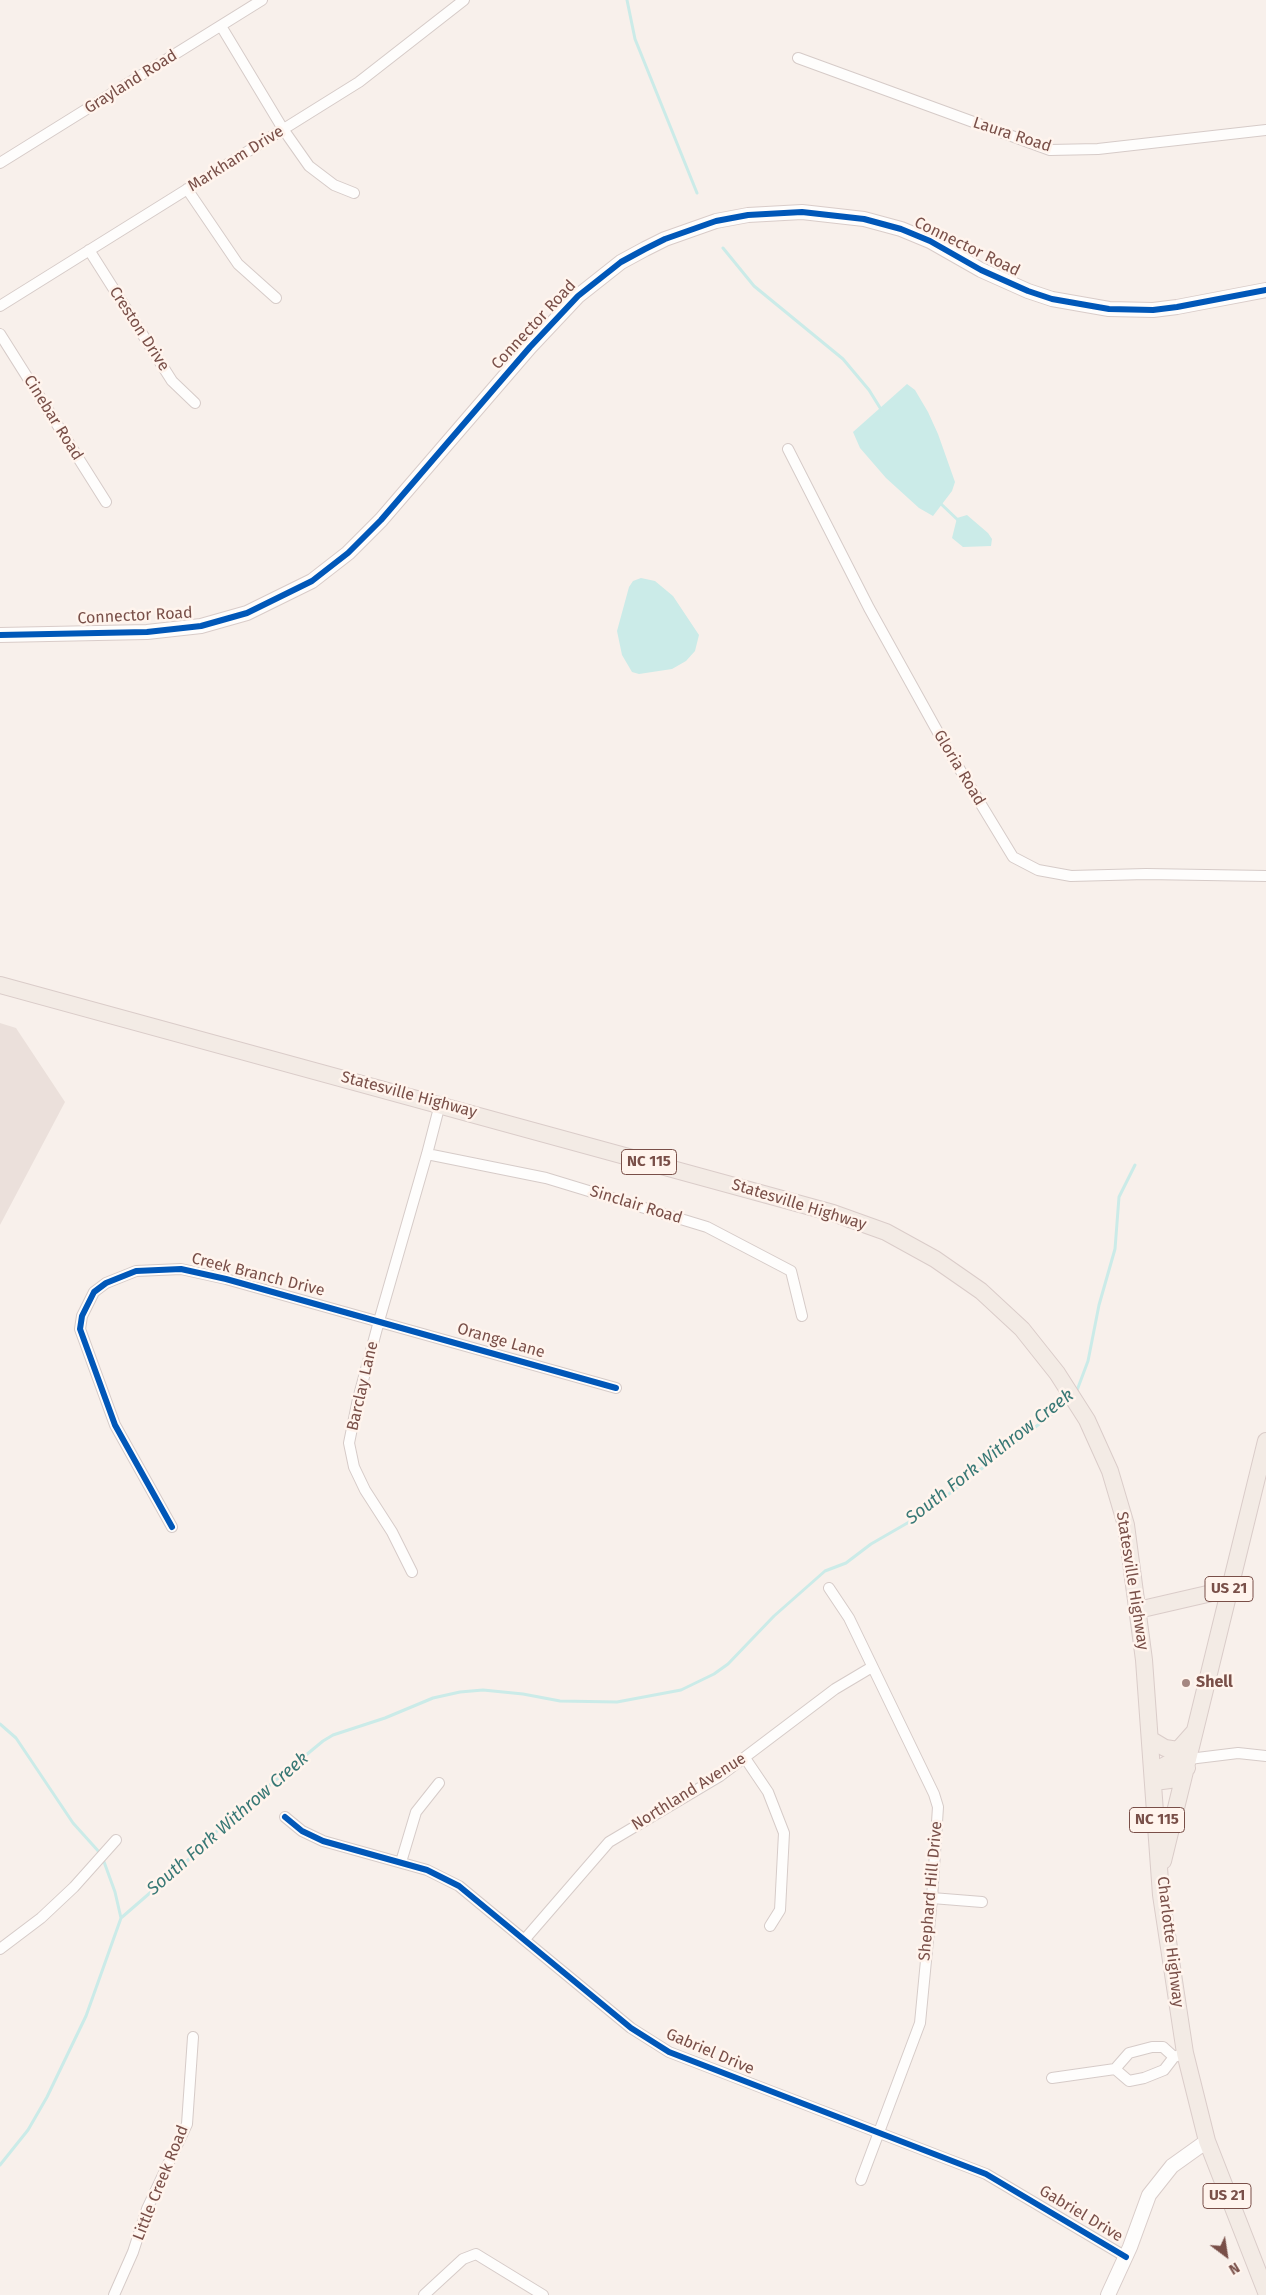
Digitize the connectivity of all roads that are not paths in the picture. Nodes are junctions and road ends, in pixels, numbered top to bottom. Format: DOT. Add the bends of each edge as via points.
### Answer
graph roads {
  1 [pos="262,0"];
  2 [pos="464,0"];
  3 [pos="221,26"];
  4 [pos="798,58"];
  5 [pos="283,129"];
  6 [pos="1266,130"];
  7 [pos="1,160"];
  8 [pos="187,189"];
  9 [pos="354,193"];
  10 [pos="89,250"];
  11 [pos="1266,290"];
  12 [pos="276,298"];
  13 [pos="0,306"];
  14 [pos="0,334"];
  15 [pos="195,403"];
  16 [pos="788,449"];
  17 [pos="106,502"];
  18 [pos="0,635"];
  19 [pos="1266,876"];
  20 [pos="0,985"];
  21 [pos="440,1104"];
  22 [pos="428,1154"];
  23 [pos="802,1316"];
  24 [pos="379,1321"];
  25 [pos="616,1388"];
  26 [pos="1266,1441"];
  27 [pos="172,1527"];
  28 [pos="412,1572"];
  29 [pos="829,1588"];
  30 [pos="1229,1590"];
  31 [pos="1138,1610"];
  32 [pos="872,1667"];
  33 [pos="1195,1734"];
  34 [pos="1150,1739"];
  35 [pos="1266,1756"];
  36 [pos="745,1758"];
  37 [pos="1188,1763"];
  38 [pos="1154,1777"];
  39 [pos="439,1783"];
  40 [pos="285,1817"];
  41 [pos="116,1840"];
  42 [pos="401,1862"];
  43 [pos="1160,1868"];
  44 [pos="932,1898"];
  45 [pos="982,1902"];
  46 [pos="770,1926"];
  47 [pos="525,1939"];
  48 [pos="0,1950"];
  49 [pos="192,2037"];
  50 [pos="1180,2055"];
  51 [pos="1115,2069"];
  52 [pos="1052,2078"];
  53 [pos="880,2133"];
  54 [pos="1207,2141"];
  55 [pos="861,2180"];
  56 [pos="1126,2256"];
  57 [pos="1266,2292"];
  58 [pos="114,2295"];
  59 [pos="424,2295"];
  60 [pos="543,2295"];
  61 [pos="1108,2295"];
  1 -- 3 [label="street, Grayland Road"];
  2 -- 5 [label="street, Markham Drive" via="372,72"];
  3 -- 5 [label="street"];
  3 -- 7 [label="street, Grayland Road"];
  4 -- 6 [label="street, Laura Road" via="1050,150 1098,149"];
  5 -- 8 [label="street, Markham Drive"];
  5 -- 9 [label="street" via="309,166 329,182"];
  8 -- 10 [label="street, Markham Drive"];
  8 -- 12 [label="street" via="238,264"];
  10 -- 13 [label="street, Markham Drive"];
  10 -- 15 [label="street, Creston Drive" via="168,374"];
  11 -- 18 [label="street, Connector Road" via="1177,307 1109,309 1028,292 930,241 864,219 802,212 756,214 716,221 674,236 621,262 578,296 382,520 348,553 312,581 247,613 200,626 147,632"];
  14 -- 17 [label="street, Cinebar Road"];
  16 -- 19 [label="street, Gloria Road" via="874,616 945,745 1013,858 1038,870 1071,876"];
  20 -- 21 [label="main road, Statesville Highway / NC 115"];
  21 -- 22 [label="street, Barclay Lane"];
  21 -- 31 [label="main road, Statesville Highway / NC 115" via="833,1213 894,1237 935,1259 981,1291 1022,1330 1057,1373 1087,1420 1110,1472 1126,1525"];
  22 -- 23 [label="street, Sinclair Road" via="546,1178 707,1227 791,1271"];
  22 -- 24 [label="street, Barclay Lane"];
  24 -- 25 [label="street, Orange Lane"];
  24 -- 27 [label="street, Creek Branch Drive" via="181,1269 136,1271 106,1283 94,1292 82,1316 80,1330 84,1344 116,1424"];
  24 -- 28 [label="street, Barclay Lane" via="349,1443 354,1467 365,1490 392,1532"];
  26 -- 30 [label="main road, Charlotte Highway / US 21"];
  29 -- 32 [label="street, Shephard Hill Drive" via="849,1618"];
  30 -- 31 [label="main road"];
  30 -- 33 [label="main road, Charlotte Highway / US 21"];
  31 -- 34 [label="main road, Statesville Highway / NC 115"];
  32 -- 36 [label="street, Northland Avenue" via="835,1689"];
  32 -- 44 [label="street, Shephard Hill Drive" via="938,1808"];
  33 -- 34 [label="main road" via="1178,1750 1165,1748"];
  33 -- 37 [label="main road, Charlotte Highway / US 21"];
  33 -- 38 [label="main road" via="1181,1754"];
  34 -- 38 [label="main road, Statesville Highway / NC 115"];
  35 -- 37 [label="street" via="1238,1753"];
  36 -- 46 [label="street" via="768,1792 784,1833 780,1910"];
  36 -- 47 [label="street, Northland Avenue" via="609,1842"];
  37 -- 38 [label="main road" via="1170,1780"];
  37 -- 43 [label="main road, Charlotte Highway / US 21" via="1167,1854"];
  38 -- 43 [label="main road, Statesville Highway / NC 115"];
  39 -- 42 [label="street" via="416,1812"];
  40 -- 42 [label="street, Gabriel Drive" via="323,1841"];
  41 -- 48 [label="street" via="41,1918"];
  42 -- 47 [label="street, Gabriel Drive" via="427,1870 459,1886"];
  43 -- 50 [label="main road, Charlotte Highway / US 21"];
  44 -- 45 [label="street"];
  44 -- 53 [label="street, Shephard Hill Drive" via="920,2023"];
  47 -- 53 [label="street, Gabriel Drive" via="632,2028 669,2052"];
  49 -- 58 [label="street, Little Creek Road" via="187,2124 147,2209"];
  50 -- 51 [label="street" via="1163,2047 1152,2047 1129,2053"];
  50 -- 51 [label="street" via="1164,2070 1129,2081"];
  50 -- 54 [label="main road, Charlotte Highway / US 21"];
  51 -- 52 [label="street"];
  53 -- 55 [label="street, Shephard Hill Drive"];
  53 -- 56 [label="street, Gabriel Drive" via="986,2174"];
  54 -- 56 [label="street" via="1172,2166 1158,2182 1149,2195"];
  54 -- 57 [label="main road, Charlotte Highway / US 21"];
  56 -- 61 [label="street"];
  59 -- 60 [label="street" via="463,2259 476,2254"];
}
